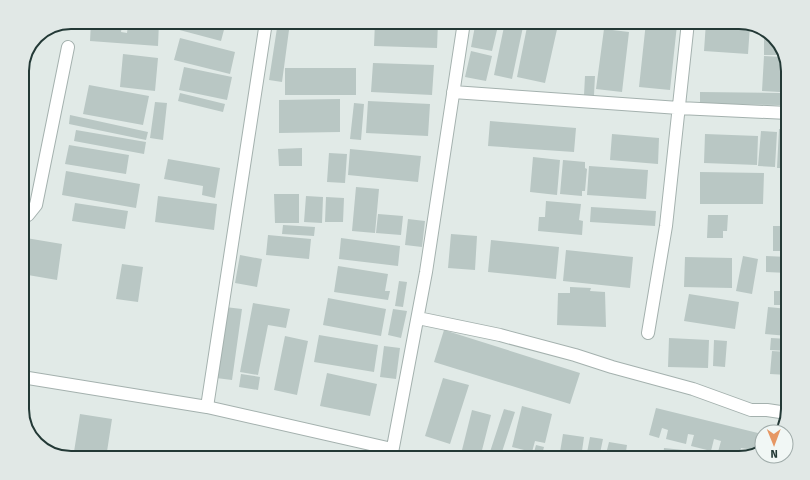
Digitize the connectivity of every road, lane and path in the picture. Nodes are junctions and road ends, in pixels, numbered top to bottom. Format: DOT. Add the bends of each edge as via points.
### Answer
graph roads {
  1 [pos="265,29"];
  2 [pos="463,29"];
  3 [pos="687,29"];
  4 [pos="68,47"];
  5 [pos="453,92"];
  6 [pos="679,108"];
  7 [pos="781,113"];
  8 [pos="29,214"];
  9 [pos="418,318"];
  10 [pos="648,333"];
  11 [pos="29,377"];
  12 [pos="207,407"];
  13 [pos="781,412"];
  14 [pos="384,451"];
  15 [pos="392,451"];
  1 -- 12 [label="street"];
  2 -- 5 [label="street"];
  3 -- 6 [label="street"];
  4 -- 8 [label="street" via="36,205"];
  5 -- 6 [label="street"];
  5 -- 9 [label="street"];
  6 -- 7 [label="street"];
  6 -- 10 [label="street" via="666,226"];
  9 -- 13 [label="street" via="500,335 575,355 751,410"];
  9 -- 15 [label="street"];
  11 -- 12 [label="street"];
  12 -- 14 [label="street"];
}
